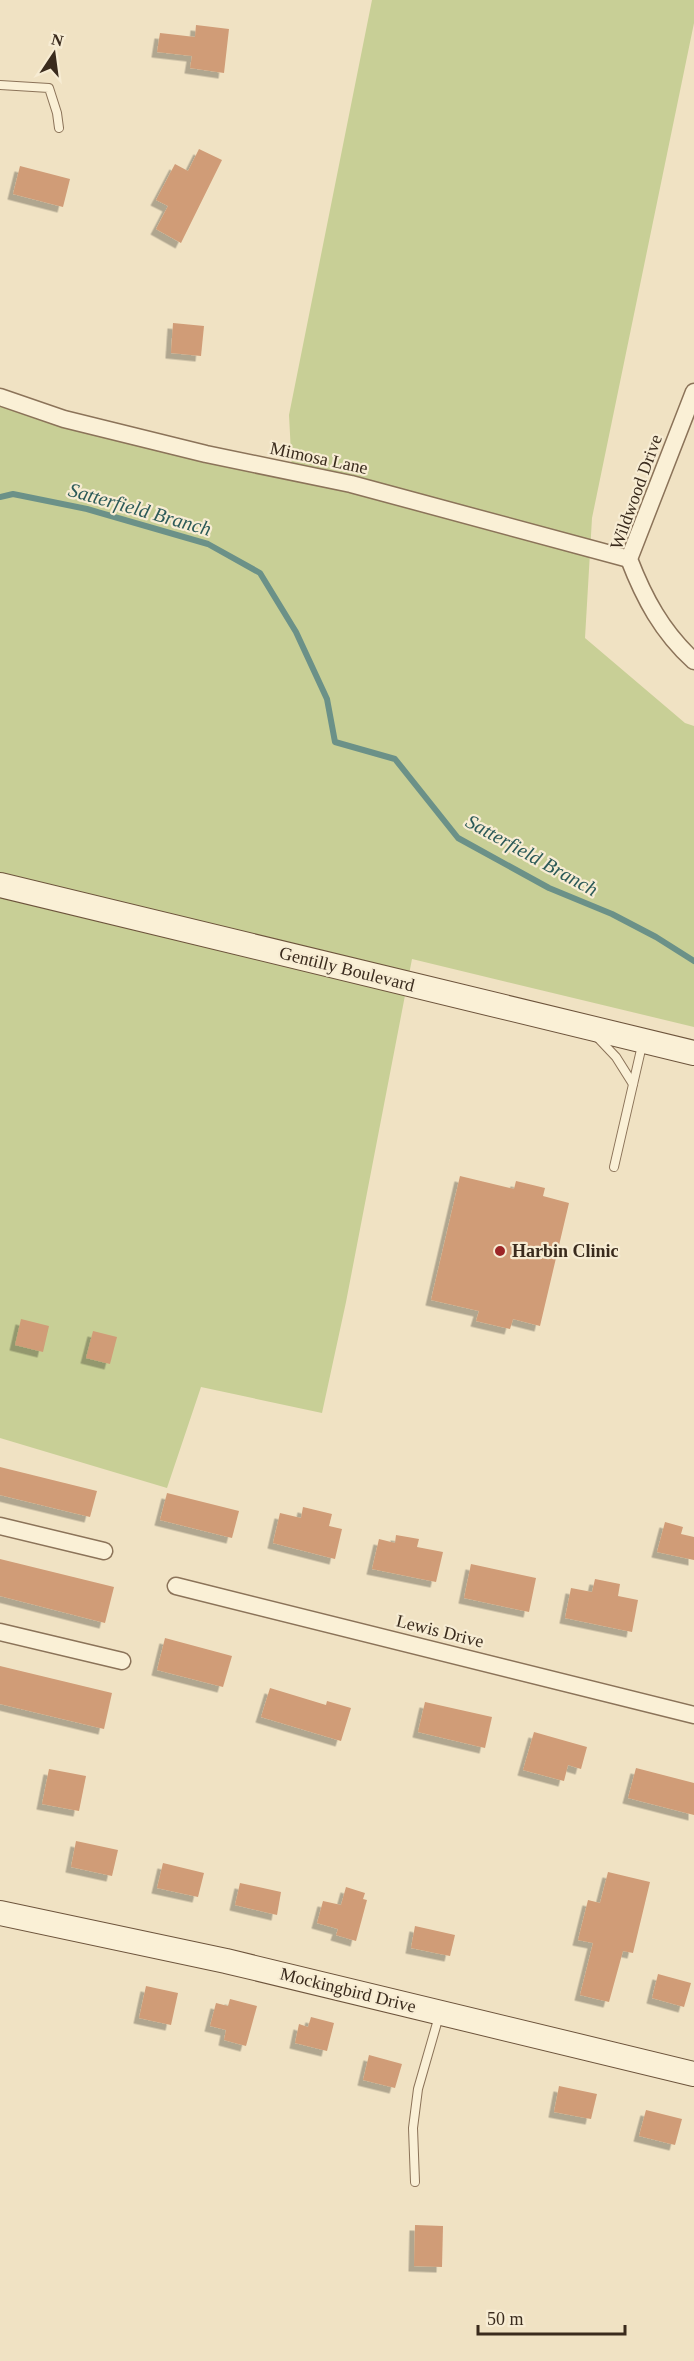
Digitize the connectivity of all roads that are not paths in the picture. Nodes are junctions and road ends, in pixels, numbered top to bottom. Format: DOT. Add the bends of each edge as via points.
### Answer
graph roads {
  1 [pos="0,85"];
  2 [pos="59,128"];
  3 [pos="694,392"];
  4 [pos="0,397"];
  5 [pos="629,558"];
  6 [pos="694,661"];
  7 [pos="0,885"];
  8 [pos="584,1026"];
  9 [pos="643,1041"];
  10 [pos="694,1053"];
  11 [pos="633,1084"];
  12 [pos="614,1167"];
  13 [pos="0,1526"];
  14 [pos="104,1551"];
  15 [pos="176,1586"];
  16 [pos="0,1632"];
  17 [pos="122,1661"];
  18 [pos="694,1714"];
  19 [pos="0,1913"];
  20 [pos="440,2013"];
  21 [pos="694,2074"];
  22 [pos="415,2182"];
  1 -- 2 [label="lane" via="49,88"];
  3 -- 5 [label="street, Wildwood Drive"];
  4 -- 5 [label="street, Mimosa Lane" via="64,419 351,484"];
  5 -- 6 [label="street, Wildwood Drive" via="658,620"];
  7 -- 8 [label="street, Gentilly Boulevard"];
  8 -- 9 [label="street, Gentilly Boulevard"];
  8 -- 11 [label="lane" via="610,1050"];
  9 -- 10 [label="street, Gentilly Boulevard"];
  9 -- 11 [label="lane"];
  11 -- 12 [label="lane"];
  13 -- 14 [label="street"];
  15 -- 18 [label="street, Lewis Drive"];
  16 -- 17 [label="street"];
  19 -- 20 [label="street, Mockingbird Drive" via="226,1961"];
  20 -- 21 [label="street, Mockingbird Drive"];
  20 -- 22 [label="lane" via="418,2089 412,2128"];
}
